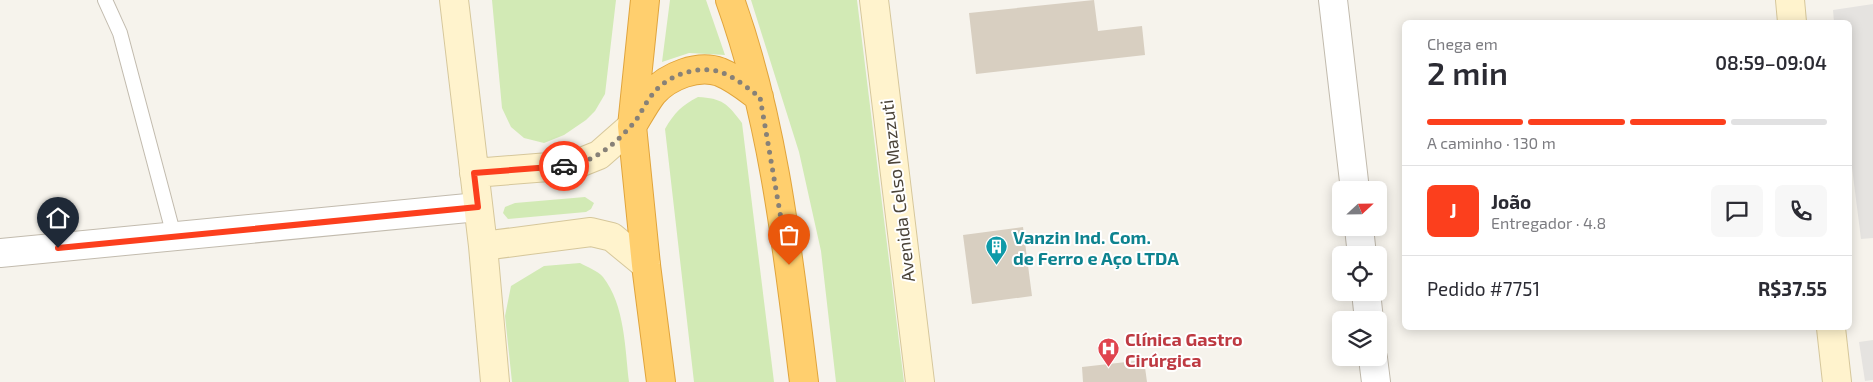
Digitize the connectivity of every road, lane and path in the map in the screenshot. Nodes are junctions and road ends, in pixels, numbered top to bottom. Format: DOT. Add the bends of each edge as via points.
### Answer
graph roads {
  1 [pos="105,0"];
  2 [pos="454,0"];
  3 [pos="645,0"];
  4 [pos="730,0"];
  5 [pos="874,0"];
  6 [pos="1333,0"];
  7 [pos="1790,0"];
  8 [pos="1792,20"];
  9 [pos="760,97"];
  10 [pos="632,126"];
  11 [pos="474,173"];
  12 [pos="1353,181"];
  13 [pos="478,207"];
  14 [pos="174,236"];
  15 [pos="483,246"];
  16 [pos="0,253"];
  17 [pos="646,265"];
  18 [pos="1831,330"];
  19 [pos="1374,366"];
  20 [pos="495,382"];
  21 [pos="661,382"];
  22 [pos="804,382"];
  23 [pos="920,382"];
  24 [pos="1376,382"];
  25 [pos="1837,382"];
  1 -- 14 [label="lane" via="120,33"];
  2 -- 11 [label="main road"];
  3 -- 10 [label="highway"];
  4 -- 9 [label="highway"];
  5 -- 23 [label="main road, Avenida Celso Mazzuti"];
  6 -- 12 [label="street"];
  7 -- 8 [label="main road"];
  9 -- 10 [label="highway" via="718,71 686,73 671,78 653,93"];
  9 -- 22 [label="highway" via="789,265"];
  10 -- 11 [label="main road" via="599,155 574,165"];
  10 -- 17 [label="highway"];
  11 -- 13 [label="main road"];
  13 -- 14 [label="street"];
  13 -- 15 [label="main road"];
  14 -- 16 [label="street"];
  15 -- 17 [label="main road" via="591,232 612,238"];
  15 -- 20 [label="main road"];
  17 -- 21 [label="highway"];
  18 -- 25 [label="main road"];
  19 -- 24 [label="street"];
}
